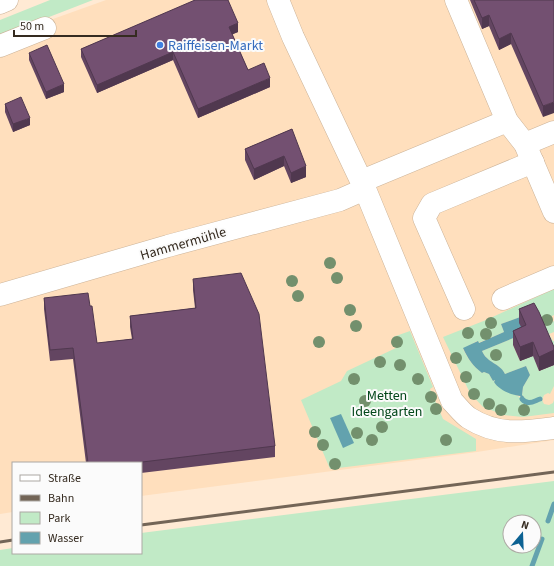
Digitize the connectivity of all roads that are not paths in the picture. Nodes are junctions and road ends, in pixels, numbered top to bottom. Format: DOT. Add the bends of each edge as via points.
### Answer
graph roads {
  1 [pos="7,0"];
  2 [pos="278,0"];
  3 [pos="456,0"];
  4 [pos="0,3"];
  5 [pos="45,28"];
  6 [pos="0,46"];
  7 [pos="507,121"];
  8 [pos="554,132"];
  9 [pos="529,153"];
  10 [pos="363,185"];
  11 [pos="554,212"];
  12 [pos="554,277"];
  13 [pos="0,295"];
  14 [pos="503,299"];
  15 [pos="464,309"];
  16 [pos="554,428"];
  1 -- 4 [label="street"];
  2 -- 10 [label="street" via="296,44"];
  3 -- 7 [label="street"];
  5 -- 6 [label="street"];
  7 -- 9 [label="street"];
  7 -- 10 [label="street, Hammermühle"];
  8 -- 9 [label="street"];
  9 -- 11 [label="street"];
  9 -- 15 [label="street" via="432,204 424,218"];
  10 -- 13 [label="street, Hammermühle" via="340,200"];
  10 -- 16 [label="street" via="452,401 468,418 495,430 521,432"];
  12 -- 14 [label="street"];
}
